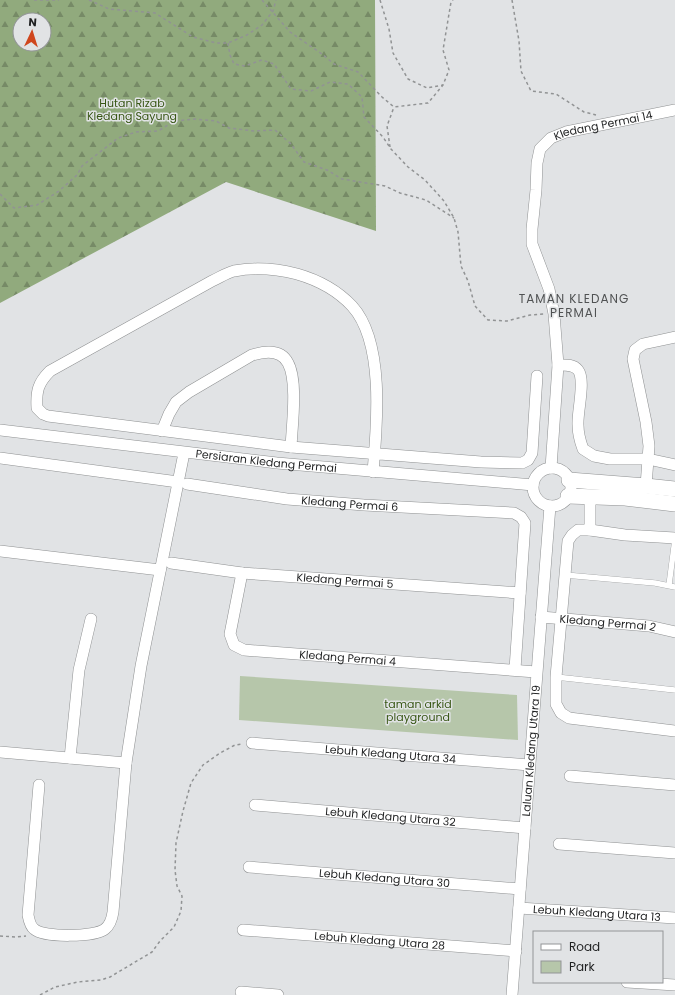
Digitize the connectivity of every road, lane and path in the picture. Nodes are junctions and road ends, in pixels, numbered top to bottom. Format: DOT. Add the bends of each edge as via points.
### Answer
graph roads {
  1 [pos="34,0"];
  2 [pos="59,0"];
  3 [pos="89,0"];
  4 [pos="262,0"];
  5 [pos="276,0"];
  6 [pos="380,0"];
  7 [pos="453,0"];
  8 [pos="512,0"];
  9 [pos="273,11"];
  10 [pos="228,43"];
  11 [pos="444,85"];
  12 [pos="394,107"];
  13 [pos="675,110"];
  14 [pos="598,115"];
  15 [pos="391,149"];
  16 [pos="0,194"];
  17 [pos="454,218"];
  18 [pos="554,314"];
  19 [pos="675,338"];
  20 [pos="558,365"];
  21 [pos="537,376"];
  22 [pos="0,430"];
  23 [pos="162,431"];
  24 [pos="291,447"];
  25 [pos="184,453"];
  26 [pos="374,453"];
  27 [pos="0,458"];
  28 [pos="648,459"];
  29 [pos="675,464"];
  30 [pos="551,468"];
  31 [pos="373,472"];
  32 [pos="569,480"];
  33 [pos="183,483"];
  34 [pos="533,484"];
  35 [pos="646,486"];
  36 [pos="675,489"];
  37 [pos="568,496"];
  38 [pos="590,496"];
  39 [pos="675,504"];
  40 [pos="550,506"];
  41 [pos="590,530"];
  42 [pos="675,539"];
  43 [pos="0,551"];
  44 [pos="172,563"];
  45 [pos="160,570"];
  46 [pos="242,573"];
  47 [pos="565,575"];
  48 [pos="672,586"];
  49 [pos="520,593"];
  50 [pos="541,617"];
  51 [pos="92,619"];
  52 [pos="562,619"];
  53 [pos="675,632"];
  54 [pos="515,669"];
  55 [pos="536,672"];
  56 [pos="556,676"];
  57 [pos="675,690"];
  58 [pos="675,731"];
  59 [pos="252,743"];
  60 [pos="0,752"];
  61 [pos="70,758"];
  62 [pos="126,763"];
  63 [pos="529,765"];
  64 [pos="570,776"];
  65 [pos="39,785"];
  66 [pos="675,785"];
  67 [pos="256,805"];
  68 [pos="525,828"];
  69 [pos="558,844"];
  70 [pos="675,852"];
  71 [pos="249,867"];
  72 [pos="520,889"];
  73 [pos="519,908"];
  74 [pos="675,918"];
  75 [pos="243,930"];
  76 [pos="41,933"];
  77 [pos="0,936"];
  78 [pos="516,951"];
  79 [pos="643,983"];
  80 [pos="675,985"];
  81 [pos="241,992"];
  82 [pos="40,995"];
  83 [pos="278,995"];
  84 [pos="512,995"];
  1 -- 2 [label="path"];
  3 -- 10 [label="path" via="109,9 155,14 193,37 216,43"];
  4 -- 9 [label="path"];
  5 -- 9 [label="path"];
  6 -- 11 [label="path" via="393,53 408,79 427,88"];
  7 -- 11 [label="path" via="443,50 449,70"];
  8 -- 14 [label="path" via="521,71 531,91 556,94 584,112"];
  9 -- 10 [label="path" via="262,25"];
  9 -- 12 [label="path" via="290,32 334,64 358,72"];
  10 -- 15 [label="path" via="234,64 245,66 262,60 274,64 291,88 311,91 330,82 348,84 362,97 364,117"];
  11 -- 12 [label="path" via="428,103"];
  12 -- 15 [label="path" via="387,126"];
  13 -- 18 [label="street, Kledang Permai 14" via="566,132 551,138 540,149 532,244 549,289"];
  15 -- 17 [label="path" via="425,180 444,201"];
  16 -- 17 [label="path" via="14,208 37,205 59,192 77,175 82,166 118,138 136,132 158,131 175,121 195,119 216,121 229,128 275,130 291,144 304,162 342,179 385,186 426,200"];
  17 -- 18 [label="path" via="461,266 475,306 488,320 507,321 530,314"];
  18 -- 20 [label="street, Kledang Permai 14"];
  19 -- 28 [label="street" via="643,344 635,350 633,359 646,422"];
  20 -- 28 [label="street" via="572,366 579,370 581,379 578,424 583,449 594,456 610,459"];
  20 -- 30 [label="street, Kledang Permai 14"];
  21 -- 26 [label="street" via="532,452 528,460 522,463"];
  22 -- 25 [label="street, Persiaran Kledang Permai"];
  23 -- 24 [label="street"];
  23 -- 24 [label="street" via="176,402 189,392 252,355 272,352 288,362 292,375"];
  23 -- 26 [label="street" via="48,416 37,408 38,387 42,378 50,371 212,281 233,271 279,270 304,276 331,288 353,307 365,328 376,376"];
  24 -- 26 [label="street"];
  25 -- 31 [label="street, Persiaran Kledang Permai"];
  25 -- 33 [label="street"];
  26 -- 31 [label="street"];
  27 -- 33 [label="street, Kledang Permai 6"];
  28 -- 29 [label="street"];
  28 -- 35 [label="street"];
  30 -- 32 [label="street" via="562,471"];
  30 -- 34 [label="street" via="537,475"];
  31 -- 34 [label="street, Persiaran Kledang Permai"];
  32 -- 35 [label="main road"];
  32 -- 37 [label="street"];
  33 -- 45 [label="street"];
  33 -- 49 [label="street, Kledang Permai 6" via="286,499 514,513 525,523"];
  34 -- 40 [label="street" via="537,499"];
  35 -- 36 [label="main road"];
  37 -- 38 [label="main road"];
  37 -- 40 [label="street" via="561,504"];
  38 -- 39 [label="main road"];
  38 -- 41 [label="street"];
  40 -- 50 [label="street, Laluan Kledang Utara 19"];
  41 -- 42 [label="street"];
  41 -- 47 [label="street" via="578,530 568,541"];
  42 -- 48 [label="lane"];
  43 -- 45 [label="street"];
  44 -- 46 [label="street, Kledang Permai 5"];
  45 -- 62 [label="street" via="141,666"];
  46 -- 49 [label="street, Kledang Permai 5"];
  46 -- 54 [label="street, Kledang Permai 4" via="230,634 234,645 244,650"];
  47 -- 48 [label="lane"];
  47 -- 52 [label="street"];
  49 -- 54 [label="street"];
  50 -- 52 [label="street, Kledang Permai 2"];
  50 -- 55 [label="street, Laluan Kledang Utara 19"];
  51 -- 61 [label="street" via="80,670"];
  52 -- 53 [label="street, Kledang Permai 2" via="649,626"];
  52 -- 56 [label="street"];
  54 -- 55 [label="street, Kledang Permai 4"];
  55 -- 63 [label="street, Laluan Kledang Utara 19"];
  56 -- 57 [label="lane"];
  56 -- 58 [label="street" via="556,704 561,713 570,718"];
  59 -- 63 [label="street, Lebuh Kledang Utara 34"];
  59 -- 82 [label="path" via="235,745 220,753 203,765 191,783 176,843 175,870 177,886 182,896 181,911 174,927 152,952 110,977 55,987"];
  60 -- 61 [label="street"];
  61 -- 62 [label="street"];
  62 -- 76 [label="street" via="111,920 103,930 94,934"];
  63 -- 68 [label="street, Laluan Kledang Utara 19"];
  64 -- 66 [label="street"];
  65 -- 76 [label="street" via="28,915 29,923"];
  67 -- 68 [label="street, Lebuh Kledang Utara 32"];
  68 -- 72 [label="street, Laluan Kledang Utara 19"];
  69 -- 70 [label="street"];
  71 -- 72 [label="street, Lebuh Kledang Utara 30"];
  72 -- 73 [label="street, Laluan Kledang Utara 19"];
  73 -- 74 [label="street, Lebuh Kledang Utara 13"];
  73 -- 78 [label="street, Laluan Kledang Utara 19"];
  75 -- 78 [label="street, Lebuh Kledang Utara 28"];
  76 -- 77 [label="path" via="16,937"];
  78 -- 84 [label="street, Laluan Kledang Utara 19"];
  79 -- 80 [label="street"];
  81 -- 83 [label="street"];
}
